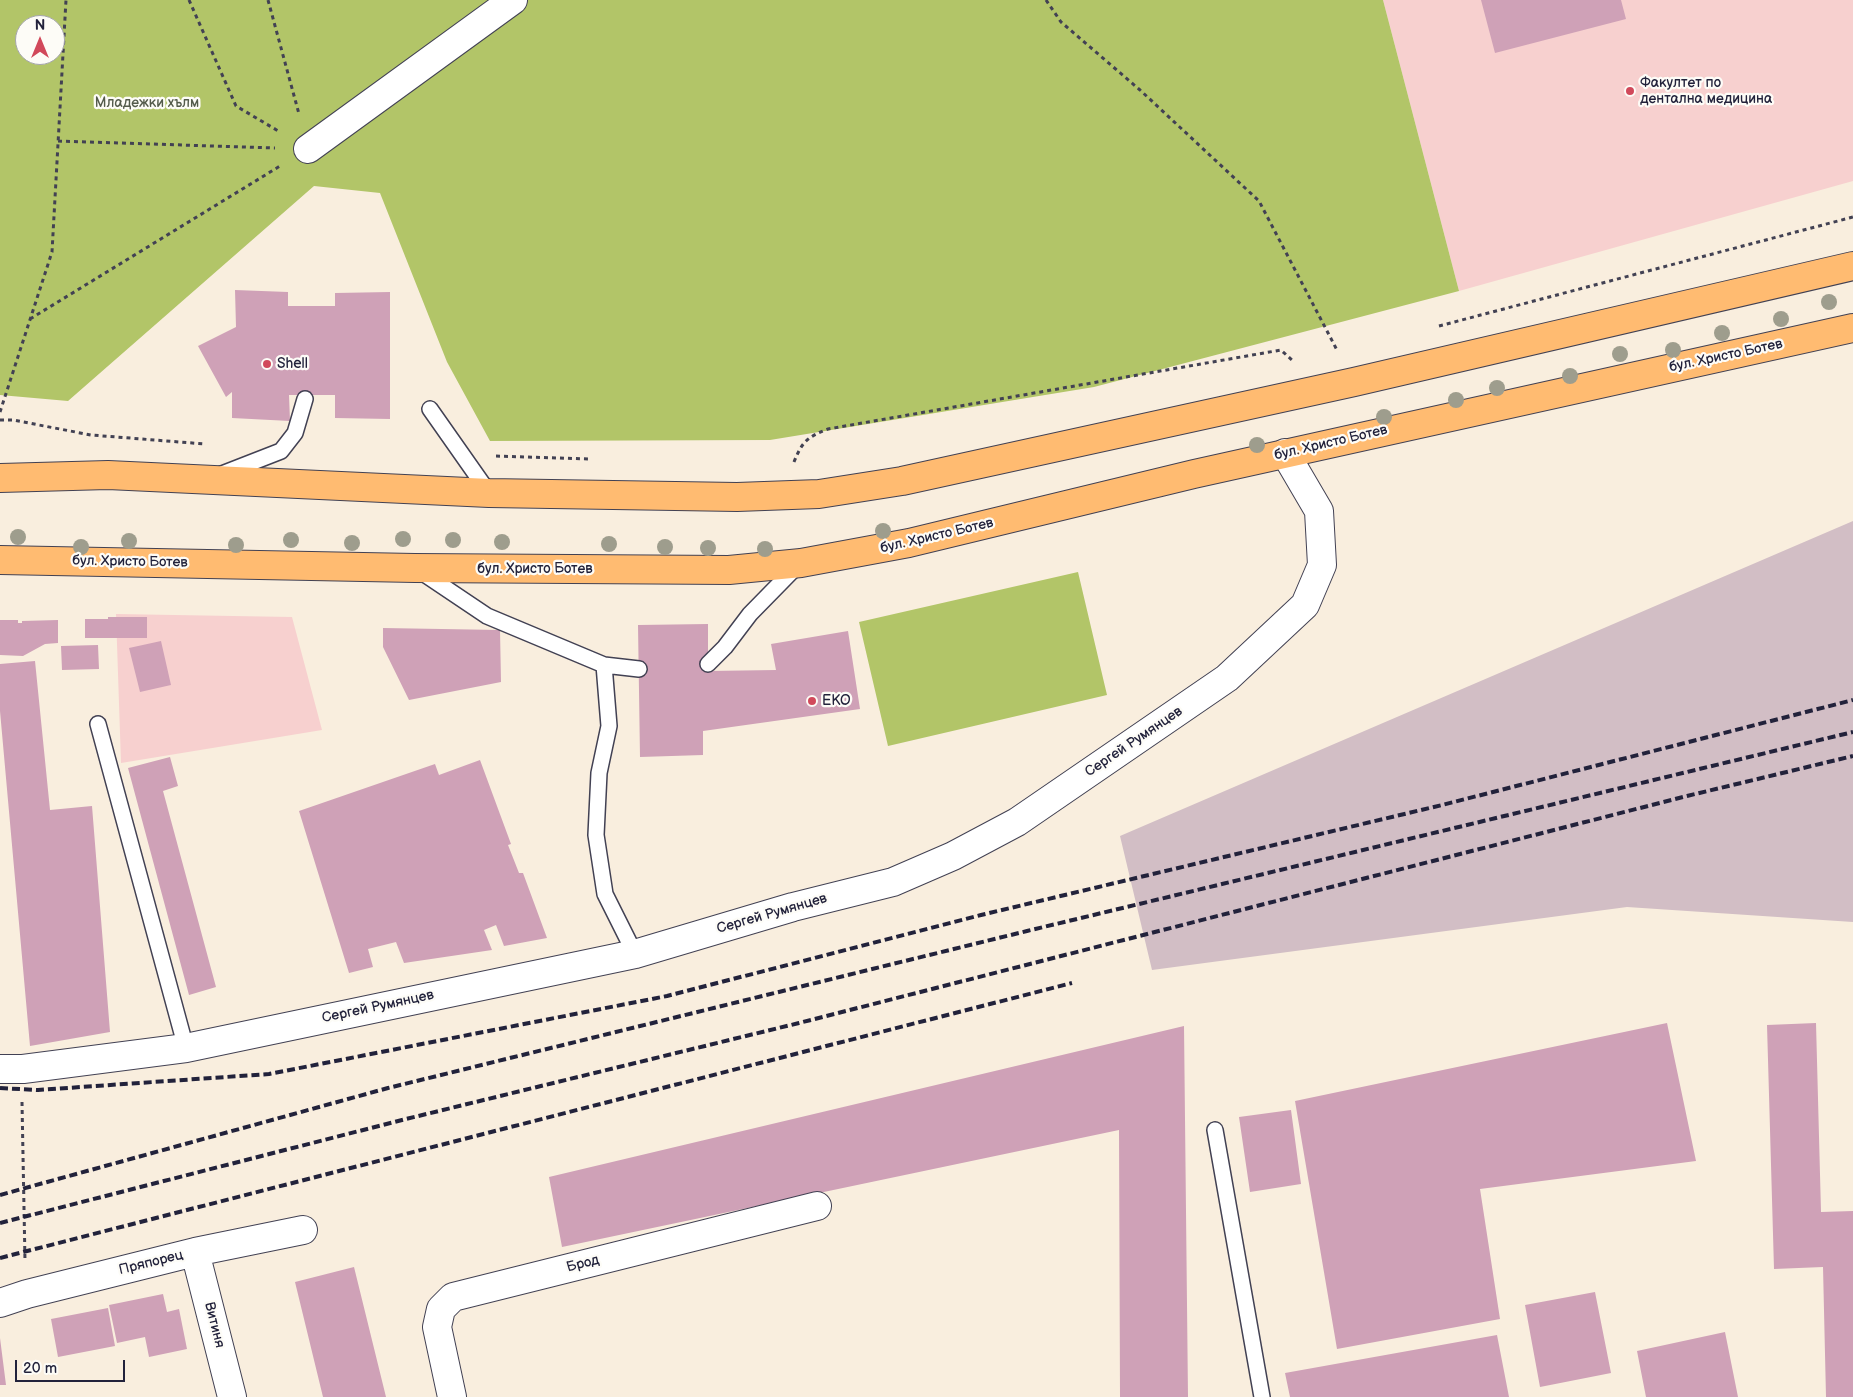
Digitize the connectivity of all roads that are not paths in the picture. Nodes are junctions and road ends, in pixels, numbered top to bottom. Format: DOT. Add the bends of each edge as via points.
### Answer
graph roads {
  1 [pos="513,0"];
  2 [pos="308,148"];
  3 [pos="1853,266"];
  4 [pos="1853,328"];
  5 [pos="305,399"];
  6 [pos="430,408"];
  7 [pos="1285,454"];
  8 [pos="0,462"];
  9 [pos="108,475"];
  10 [pos="0,478"];
  11 [pos="209,480"];
  12 [pos="489,493"];
  13 [pos="0,560"];
  14 [pos="801,563"];
  15 [pos="415,568"];
  16 [pos="708,664"];
  17 [pos="604,666"];
  18 [pos="639,668"];
  19 [pos="98,724"];
  20 [pos="635,954"];
  21 [pos="186,1048"];
  22 [pos="12,1069"];
  23 [pos="1215,1130"];
  24 [pos="817,1206"];
  25 [pos="303,1230"];
  26 [pos="195,1252"];
  27 [pos="0,1303"];
  28 [pos="232,1397"];
  29 [pos="452,1397"];
  30 [pos="1262,1397"];
  1 -- 2 [label="street"];
  3 -- 12 [label="main road" via="1354,382 902,481 819,494 737,497"];
  4 -- 7 [label="main road, бул. Христо Ботев"];
  5 -- 11 [label="lane" via="295,434 281,451"];
  6 -- 12 [label="lane"];
  7 -- 14 [label="main road, бул. Христо Ботев" via="909,543"];
  7 -- 20 [label="street, Сергей Румянцев" via="1319,511 1322,565 1305,605 1227,678 1017,822 953,856 893,882 793,907"];
  8 -- 9 [label="main road"];
  9 -- 10 [label="main road"];
  9 -- 11 [label="main road"];
  11 -- 12 [label="main road"];
  13 -- 15 [label="main road, бул. Христо Ботев"];
  14 -- 15 [label="main road, бул. Христо Ботев" via="729,570"];
  14 -- 16 [label="lane" via="750,614"];
  15 -- 17 [label="lane" via="487,616"];
  17 -- 18 [label="lane"];
  17 -- 20 [label="lane" via="608,726 600,773 596,835 605,894"];
  19 -- 21 [label="lane"];
  20 -- 21 [label="street, Сергей Румянцев"];
  21 -- 22 [label="street, Сергей Румянцев"];
  23 -- 30 [label="lane"];
  24 -- 29 [label="street, Брод" via="454,1297 441,1309 437,1327"];
  25 -- 26 [label="street, Пряпорец"];
  26 -- 27 [label="street, Пряпорец"];
  26 -- 28 [label="street, Витиня"];
}
